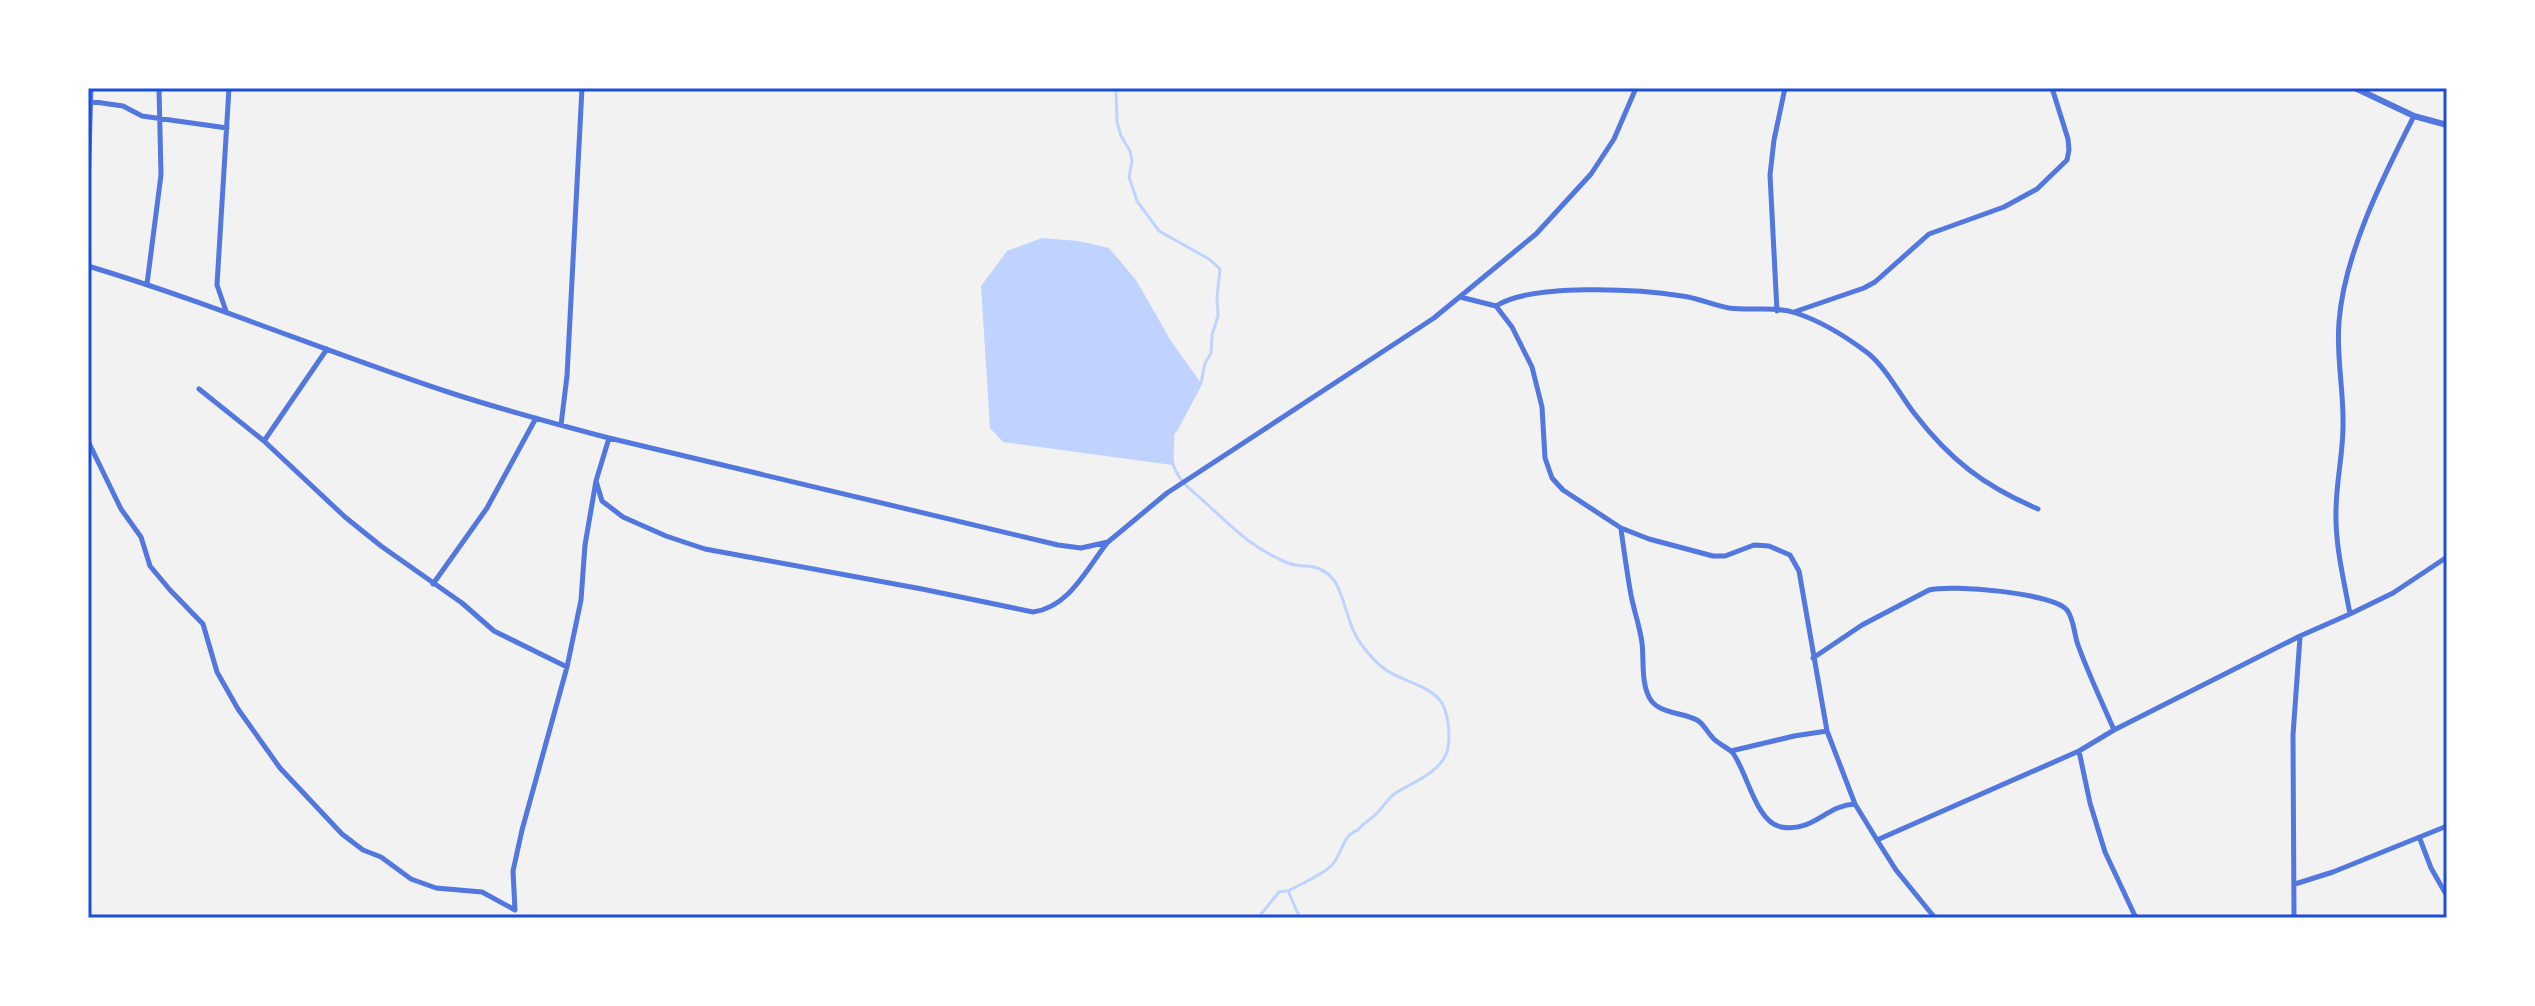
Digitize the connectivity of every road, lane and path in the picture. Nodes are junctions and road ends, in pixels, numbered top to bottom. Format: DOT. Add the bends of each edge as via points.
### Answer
graph roads {
  1 [pos="91,88"];
  2 [pos="159,88"];
  3 [pos="229,88"];
  4 [pos="582,88"];
  5 [pos="1636,88"];
  6 [pos="1785,88"];
  7 [pos="2052,88"];
  8 [pos="2355,88"];
  9 [pos="89,101"];
  10 [pos="2414,116"];
  11 [pos="161,119"];
  12 [pos="2447,125"];
  13 [pos="227,128"];
  14 [pos="88,185"];
  15 [pos="88,266"];
  16 [pos="147,284"];
  17 [pos="1460,297"];
  18 [pos="1496,306"];
  19 [pos="226,311"];
  20 [pos="1777,311"];
  21 [pos="1793,312"];
  22 [pos="327,349"];
  23 [pos="199,389"];
  24 [pos="536,418"];
  25 [pos="561,425"];
  26 [pos="609,438"];
  27 [pos="88,441"];
  28 [pos="264,441"];
  29 [pos="94,450"];
  30 [pos="88,459"];
  31 [pos="596,481"];
  32 [pos="2038,509"];
  33 [pos="1621,528"];
  34 [pos="1108,542"];
  35 [pos="2447,557"];
  36 [pos="433,584"];
  37 [pos="2350,614"];
  38 [pos="2300,636"];
  39 [pos="1813,658"];
  40 [pos="567,667"];
  41 [pos="2114,730"];
  42 [pos="1827,731"];
  43 [pos="1731,751"];
  44 [pos="2079,751"];
  45 [pos="1855,804"];
  46 [pos="2447,826"];
  47 [pos="2420,839"];
  48 [pos="1877,840"];
  49 [pos="2295,884"];
  50 [pos="2447,896"];
  51 [pos="1935,918"];
  52 [pos="2136,918"];
  53 [pos="2294,918"];
  1 -- 9 [label="street"];
  2 -- 11 [label="street"];
  3 -- 13 [label="street"];
  4 -- 25 [label="street"];
  5 -- 17 [label="street" via="1614,139 1591,174 1536,234"];
  6 -- 20 [label="street" via="1770,175"];
  7 -- 21 [label="street" via="2069,150 2067,160 2037,189 1929,234 1864,288"];
  8 -- 10 [label="street"];
  9 -- 11 [label="street"];
  9 -- 14 [label="street"];
  10 -- 12 [label="street"];
  10 -- 37 [label="street" via="2346,272 2339,320 2344,425 2335,514"];
  11 -- 13 [label="street"];
  11 -- 16 [label="street" via="161,175"];
  13 -- 19 [label="street" via="217,285"];
  15 -- 16 [label="street"];
  16 -- 19 [label="street"];
  17 -- 18 [label="street"];
  17 -- 34 [label="street" via="1167,493"];
  18 -- 20 [label="street" via="1506,299 1558,291 1609,290"];
  18 -- 33 [label="street" via="1532,367 1552,478"];
  19 -- 22 [label="street"];
  20 -- 21 [label="street"];
  21 -- 32 [label="street" via="1867,352 1916,417 1969,472"];
  22 -- 24 [label="street"];
  22 -- 28 [label="street"];
  23 -- 28 [label="street"];
  24 -- 25 [label="street"];
  24 -- 36 [label="street" via="487,508"];
  25 -- 26 [label="street"];
  26 -- 31 [label="street"];
  26 -- 34 [label="street" via="1058,545 1081,548"];
  27 -- 29 [label="street"];
  28 -- 36 [label="street" via="345,517"];
  29 -- 30 [label="street"];
  29 -- 40 [label="street" via="114,497 141,537 150,566 203,624 217,672 280,768 342,834 411,879 436,888 482,892 515,910 513,871"];
  31 -- 34 [label="street" via="602,501 623,517 705,549 1033,612 1064,599"];
  31 -- 40 [label="street"];
  33 -- 39 [label="street" via="1713,556 1754,545 1790,555 1799,571"];
  33 -- 43 [label="street" via="1649,697 1656,706 1698,720"];
  35 -- 37 [label="street"];
  36 -- 40 [label="street" via="494,631"];
  37 -- 38 [label="street"];
  38 -- 41 [label="street"];
  38 -- 49 [label="street" via="2293,735"];
  39 -- 41 [label="street" via="1929,590 1986,589 2056,601 2067,610"];
  39 -- 42 [label="street"];
  41 -- 44 [label="street"];
  42 -- 43 [label="street"];
  42 -- 45 [label="street"];
  43 -- 45 [label="street" via="1763,813 1775,825 1806,825"];
  44 -- 48 [label="street"];
  44 -- 52 [label="street" via="2105,852"];
  45 -- 48 [label="street"];
  46 -- 47 [label="street"];
  47 -- 49 [label="street"];
  47 -- 50 [label="street"];
  48 -- 51 [label="street"];
  49 -- 53 [label="street"];
}
